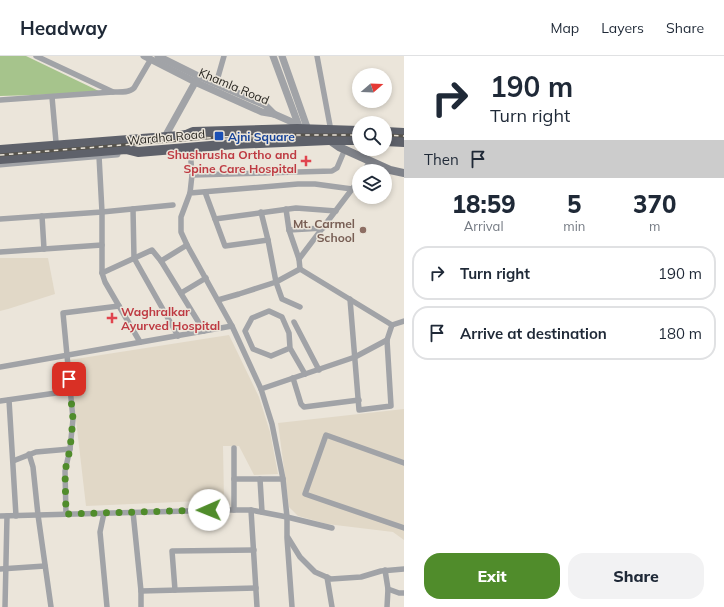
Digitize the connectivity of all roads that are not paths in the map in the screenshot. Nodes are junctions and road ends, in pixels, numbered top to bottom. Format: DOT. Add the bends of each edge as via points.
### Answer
graph roads {
  1 [pos="36,56"];
  2 [pos="158,56"];
  3 [pos="224,56"];
  4 [pos="274,56"];
  5 [pos="282,56"];
  6 [pos="317,56"];
  7 [pos="147,58"];
  8 [pos="197,79"];
  9 [pos="216,84"];
  10 [pos="113,92"];
  11 [pos="52,97"];
  12 [pos="0,100"];
  13 [pos="298,113"];
  14 [pos="274,114"];
  15 [pos="301,130"];
  16 [pos="193,132"];
  17 [pos="352,133"];
  18 [pos="167,134"];
  19 [pos="330,135"];
  20 [pos="392,135"];
  21 [pos="352,139"];
  22 [pos="404,139"];
  23 [pos="392,140"];
  24 [pos="56,142"];
  25 [pos="0,147"];
  26 [pos="190,148"];
  27 [pos="345,149"];
  28 [pos="0,150"];
  29 [pos="138,152"];
  30 [pos="99,156"];
  31 [pos="0,159"];
  32 [pos="370,161"];
  33 [pos="0,164"];
  34 [pos="368,164"];
  35 [pos="404,173"];
  36 [pos="192,175"];
  37 [pos="352,189"];
  38 [pos="205,192"];
  39 [pos="190,193"];
  40 [pos="173,205"];
  41 [pos="133,209"];
  42 [pos="286,209"];
  43 [pos="336,211"];
  44 [pos="102,212"];
  45 [pos="261,212"];
  46 [pos="42,216"];
  47 [pos="0,219"];
  48 [pos="215,219"];
  49 [pos="323,228"];
  50 [pos="289,230"];
  51 [pos="268,240"];
  52 [pos="102,245"];
  53 [pos="187,245"];
  54 [pos="44,249"];
  55 [pos="0,252"];
  56 [pos="134,258"];
  57 [pos="299,259"];
  58 [pos="161,260"];
  59 [pos="300,269"];
  60 [pos="102,273"];
  61 [pos="206,278"];
  62 [pos="276,282"];
  63 [pos="181,293"];
  64 [pos="350,299"];
  65 [pos="218,300"];
  66 [pos="118,306"];
  67 [pos="300,307"];
  68 [pos="404,321"];
  69 [pos="294,322"];
  70 [pos="392,325"];
  71 [pos="232,326"];
  72 [pos="204,331"];
  73 [pos="178,336"];
  74 [pos="248,337"];
  75 [pos="387,340"];
  76 [pos="140,342"];
  77 [pos="239,342"];
  78 [pos="290,348"];
  79 [pos="66,355"];
  80 [pos="355,357"];
  81 [pos="0,367"];
  82 [pos="319,370"];
  83 [pos="305,374"];
  84 [pos="293,378"];
  85 [pos="261,390"];
  86 [pos="70,391"];
  87 [pos="9,400"];
  88 [pos="359,400"];
  89 [pos="0,401"];
  90 [pos="234,448"];
  91 [pos="70,449"];
  92 [pos="29,454"];
  93 [pos="13,460"];
  94 [pos="404,463"];
  95 [pos="234,479"];
  96 [pos="260,479"];
  97 [pos="282,479"];
  98 [pos="234,510"];
  99 [pos="251,510"];
  100 [pos="133,512"];
  101 [pos="262,512"];
  102 [pos="104,513"];
  103 [pos="66,514"];
  104 [pos="38,515"];
  105 [pos="0,516"];
  106 [pos="7,516"];
  107 [pos="16,516"];
  108 [pos="287,517"];
  109 [pos="332,528"];
  110 [pos="404,528"];
  111 [pos="287,536"];
  112 [pos="254,550"];
  113 [pos="45,566"];
  114 [pos="3,569"];
  115 [pos="404,569"];
  116 [pos="385,570"];
  117 [pos="327,577"];
  118 [pos="256,588"];
  119 [pos="388,589"];
  120 [pos="175,590"];
  121 [pos="141,591"];
  122 [pos="404,593"];
  123 [pos="5,607"];
  124 [pos="51,607"];
  125 [pos="107,607"];
  126 [pos="141,607"];
  127 [pos="257,607"];
  128 [pos="292,607"];
  129 [pos="332,607"];
  130 [pos="387,607"];
  1 -- 10 [label="street"];
  2 -- 8 [label="street, Khamla Road"];
  3 -- 9 [label="street"];
  4 -- 13 [label="street"];
  5 -- 13 [label="street"];
  6 -- 19 [label="street"];
  7 -- 8 [label="street, Khamla Road"];
  7 -- 10 [label="street" via="131,91"];
  8 -- 9 [label="street, Khamla Road"];
  8 -- 14 [label="street, Khamla Road" via="262,112"];
  8 -- 18 [label="street"];
  9 -- 14 [label="street, Khamla Road" via="265,105"];
  10 -- 11 [label="street"];
  11 -- 12 [label="street"];
  11 -- 24 [label="street"];
  13 -- 15 [label="street"];
  14 -- 15 [label="street, Khamla Road" via="292,122"];
  15 -- 16 [label="highway, Wardha Road"];
  15 -- 19 [label="highway, Wardha Road"];
  16 -- 18 [label="street, Wardha Road"];
  16 -- 28 [label="highway" via="180,136"];
  17 -- 19 [label="highway, Wardha Road"];
  18 -- 24 [label="street, Wardha Road"];
  19 -- 21 [label="highway, Wardha Road"];
  19 -- 26 [label="highway, Wardha Road"];
  19 -- 27 [label="main road"];
  20 -- 22 [label="highway"];
  22 -- 23 [label="highway"];
  24 -- 25 [label="street, Wardha Road"];
  26 -- 29 [label="highway, Wardha Road"];
  26 -- 36 [label="street"];
  27 -- 32 [label="main road"];
  27 -- 36 [label="street" via="337,168 332,171"];
  29 -- 30 [label="street, Wardha Road"];
  29 -- 31 [label="highway" via="126,149"];
  30 -- 33 [label="street, Wardha Road"];
  30 -- 44 [label="street"];
  32 -- 34 [label="street"];
  32 -- 35 [label="main road"];
  36 -- 39 [label="street"];
  37 -- 38 [label="street" via="298,184"];
  37 -- 43 [label="street"];
  38 -- 39 [label="street"];
  38 -- 48 [label="street"];
  39 -- 53 [label="street" via="181,217 181,232"];
  40 -- 41 [label="street"];
  41 -- 44 [label="street"];
  41 -- 56 [label="street"];
  42 -- 43 [label="street"];
  42 -- 45 [label="street"];
  42 -- 50 [label="street"];
  43 -- 49 [label="street"];
  44 -- 46 [label="street"];
  44 -- 52 [label="street"];
  45 -- 48 [label="street"];
  45 -- 51 [label="street"];
  46 -- 47 [label="street"];
  46 -- 54 [label="street"];
  48 -- 51 [label="street" via="225,246"];
  49 -- 50 [label="street"];
  49 -- 57 [label="street"];
  50 -- 57 [label="street"];
  51 -- 62 [label="street"];
  52 -- 54 [label="street"];
  52 -- 60 [label="street"];
  53 -- 58 [label="street"];
  53 -- 61 [label="street"];
  54 -- 55 [label="street"];
  56 -- 58 [label="street" via="152,250"];
  56 -- 60 [label="street"];
  56 -- 73 [label="street"];
  57 -- 59 [label="street"];
  58 -- 63 [label="street"];
  59 -- 62 [label="street"];
  59 -- 64 [label="street"];
  60 -- 66 [label="street"];
  61 -- 63 [label="street"];
  61 -- 65 [label="street"];
  62 -- 65 [label="street"];
  62 -- 67 [label="street" via="282,299"];
  63 -- 72 [label="street"];
  64 -- 70 [label="street"];
  64 -- 80 [label="street"];
  65 -- 71 [label="street"];
  66 -- 76 [label="street"];
  66 -- 79 [label="street" via="63,313"];
  68 -- 70 [label="street"];
  69 -- 82 [label="street"];
  70 -- 75 [label="street"];
  71 -- 72 [label="street"];
  71 -- 77 [label="street"];
  72 -- 73 [label="street"];
  73 -- 76 [label="street"];
  74 -- 77 [label="street"];
  74 -- 78 [label="street" via="253,349 271,356"];
  74 -- 78 [label="street" via="245,331 252,318 269,311 282,317 289,333"];
  75 -- 80 [label="street"];
  75 -- 88 [label="street" via="391,406 359,410"];
  76 -- 79 [label="street"];
  77 -- 85 [label="street"];
  78 -- 83 [label="street"];
  79 -- 81 [label="street"];
  79 -- 86 [label="street"];
  80 -- 82 [label="street"];
  80 -- 88 [label="street"];
  82 -- 83 [label="street"];
  83 -- 84 [label="street"];
  84 -- 85 [label="street"];
  84 -- 88 [label="street" via="304,407"];
  85 -- 97 [label="street" via="272,424"];
  86 -- 87 [label="street"];
  86 -- 91 [label="street" via="73,419"];
  87 -- 89 [label="street"];
  87 -- 93 [label="street"];
  90 -- 95 [label="street"];
  91 -- 92 [label="street"];
  91 -- 103 [label="street" via="65,471"];
  92 -- 93 [label="street"];
  92 -- 104 [label="street"];
  93 -- 107 [label="street"];
  94 -- 110 [label="street" via="326,435 305,494"];
  95 -- 96 [label="street"];
  95 -- 98 [label="street"];
  96 -- 97 [label="street"];
  96 -- 101 [label="street"];
  97 -- 108 [label="street"];
  98 -- 99 [label="street"];
  98 -- 100 [label="street"];
  99 -- 101 [label="street"];
  99 -- 112 [label="street"];
  100 -- 102 [label="street"];
  100 -- 121 [label="street"];
  101 -- 108 [label="street"];
  102 -- 103 [label="street"];
  102 -- 125 [label="street" via="100,532"];
  103 -- 104 [label="street"];
  104 -- 107 [label="street"];
  104 -- 113 [label="street"];
  105 -- 106 [label="street"];
  106 -- 107 [label="street"];
  106 -- 114 [label="street"];
  108 -- 109 [label="street"];
  108 -- 111 [label="street"];
  111 -- 117 [label="street" via="300,557 315,572"];
  111 -- 128 [label="street"];
  112 -- 118 [label="street"];
  112 -- 120 [label="street" via="172,551"];
  113 -- 114 [label="street"];
  113 -- 124 [label="street"];
  114 -- 123 [label="street"];
  115 -- 116 [label="street"];
  116 -- 117 [label="street" via="361,577"];
  116 -- 119 [label="street"];
  117 -- 129 [label="street"];
  118 -- 120 [label="street"];
  118 -- 127 [label="street"];
  119 -- 122 [label="street"];
  119 -- 130 [label="street"];
  120 -- 121 [label="street"];
  121 -- 126 [label="street"];
}
